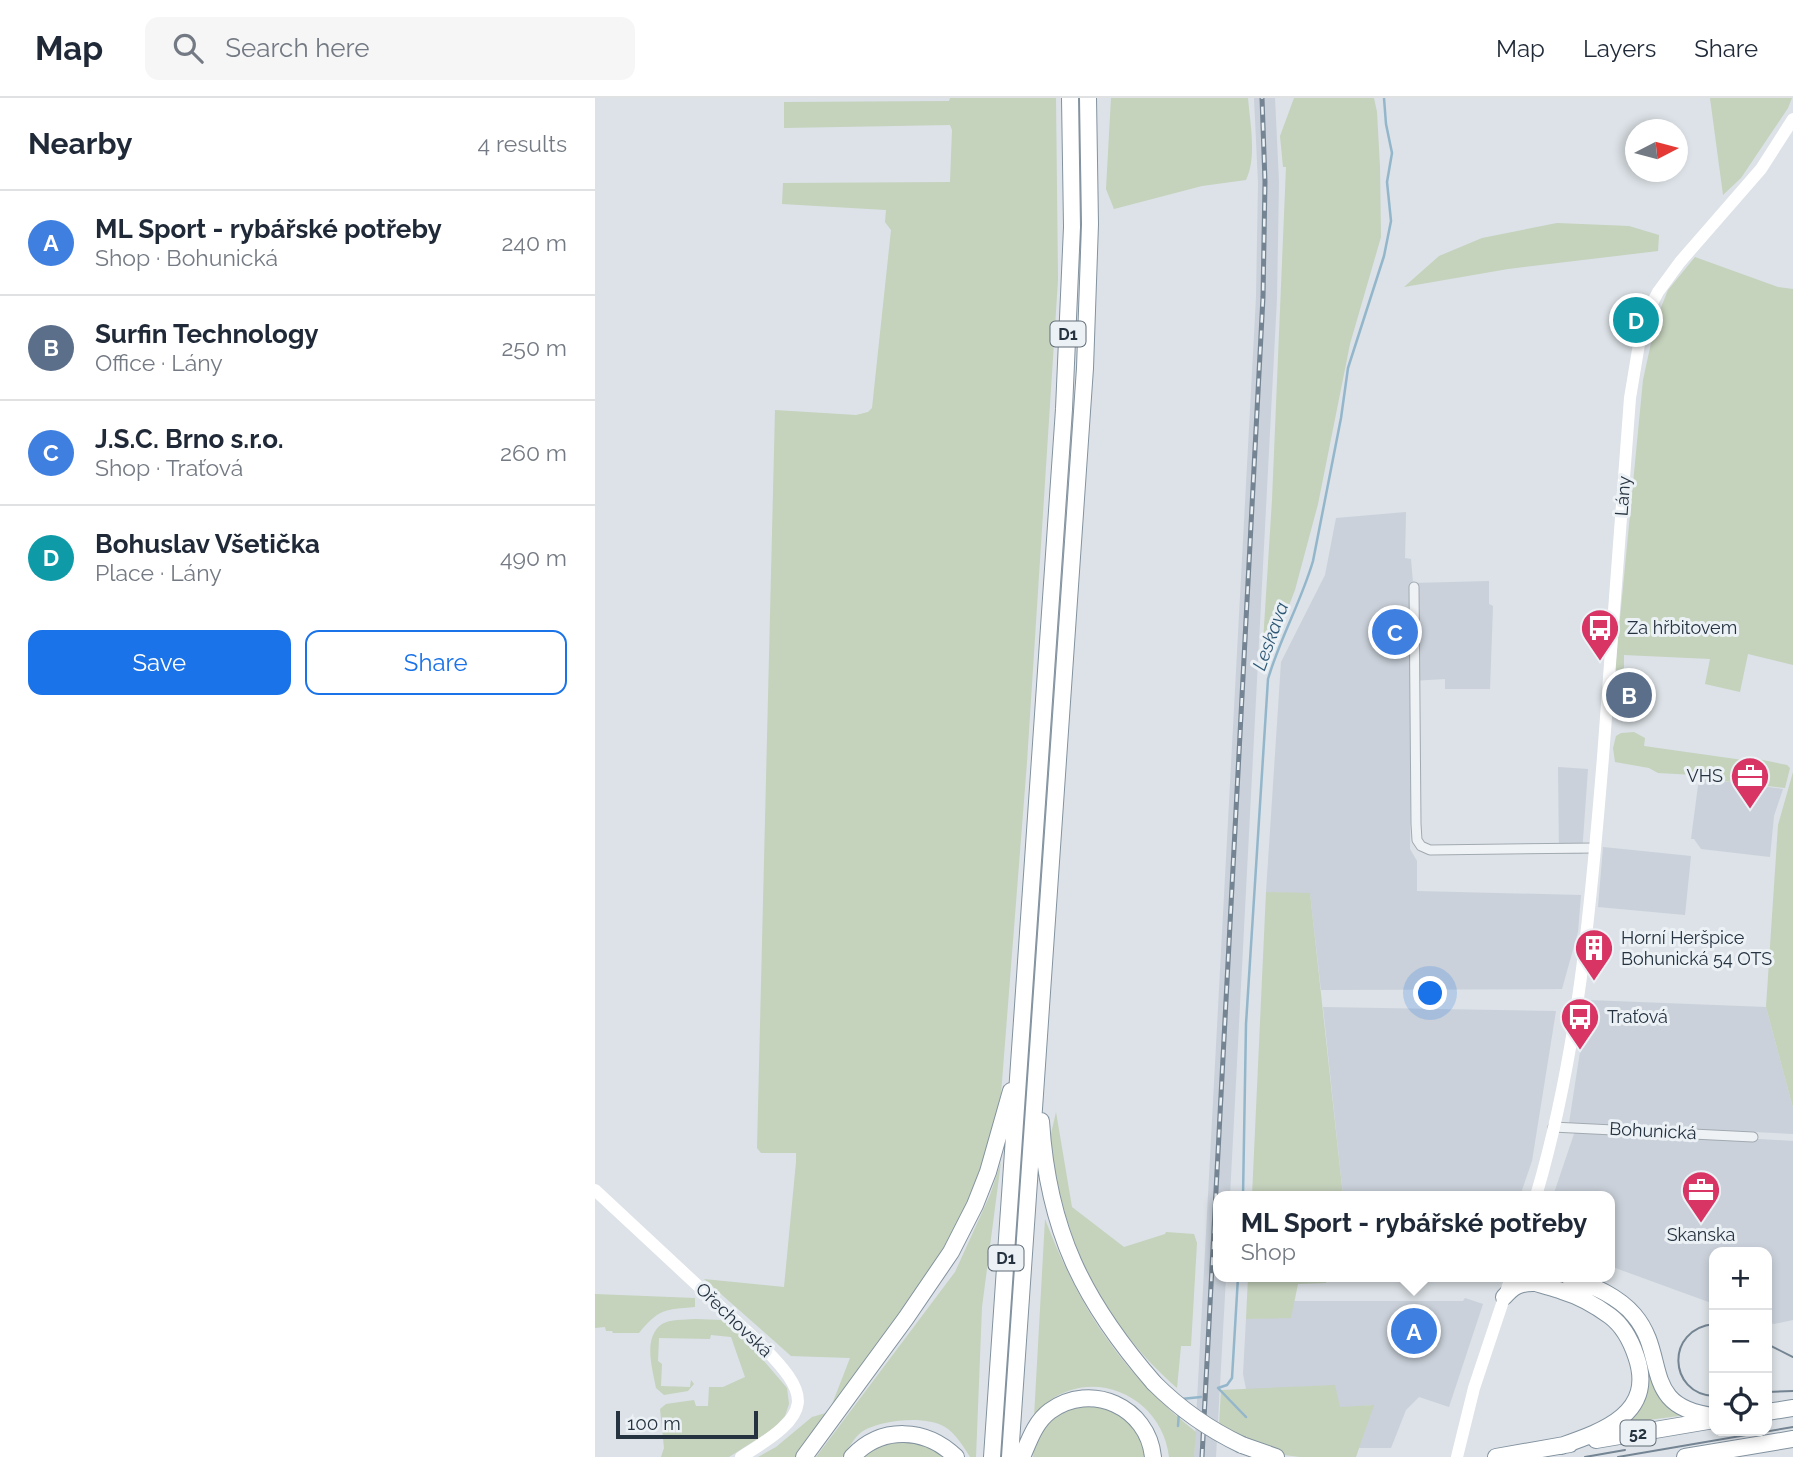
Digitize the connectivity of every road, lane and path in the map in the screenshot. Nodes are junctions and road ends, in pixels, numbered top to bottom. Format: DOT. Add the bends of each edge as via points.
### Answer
graph roads {
  1 [pos="1070,98"];
  2 [pos="1088,98"];
  3 [pos="1793,120"];
  4 [pos="1414,587"];
  5 [pos="1595,848"];
  6 [pos="1020,1059"];
  7 [pos="1038,1059"];
  8 [pos="1553,1127"];
  9 [pos="1753,1136"];
  10 [pos="595,1190"];
  11 [pos="1537,1191"];
  12 [pos="1509,1282"];
  13 [pos="1524,1282"];
  14 [pos="1533,1282"];
  15 [pos="1580,1282"];
  16 [pos="1504,1297"];
  17 [pos="1793,1408"];
  18 [pos="1772,1411"];
  19 [pos="1709,1417"];
  20 [pos="1709,1419"];
  21 [pos="1793,1440"];
  22 [pos="1561,1446"];
  23 [pos="1733,1448"];
  24 [pos="741,1457"];
  25 [pos="804,1457"];
  26 [pos="852,1457"];
  27 [pos="956,1457"];
  28 [pos="992,1457"];
  29 [pos="1010,1457"];
  30 [pos="1022,1457"];
  31 [pos="1153,1457"];
  32 [pos="1276,1457"];
  33 [pos="1457,1457"];
  34 [pos="1496,1457"];
  35 [pos="1685,1457"];
  36 [pos="1706,1457"];
  1 -- 6 [label="highway, D1" via="1069,305"];
  2 -- 7 [label="highway, D1" via="1085,368"];
  3 -- 5 [label="street, Lány" via="1761,169 1666,281 1641,332 1632,381"];
  4 -- 5 [label="street" via="1416,824 1421,846"];
  5 -- 8 [label="street, Lány" via="1575,1013"];
  6 -- 25 [label="highway" via="988,1172 964,1227 927,1287"];
  6 -- 28 [label="highway, D1"];
  7 -- 29 [label="highway, D1"];
  7 -- 32 [label="highway, bridge" via="1052,1202 1063,1240 1092,1301 1154,1383 1189,1414 1242,1445"];
  8 -- 9 [label="street, Bohunická"];
  8 -- 11 [label="street"];
  10 -- 24 [label="street, Ořechovská" via="754,1338 793,1383 798,1405 787,1426"];
  12 -- 16 [label="street"];
  13 -- 16 [label="highway"];
  14 -- 22 [label="highway" via="1583,1299 1610,1316 1627,1336 1639,1366 1637,1396 1623,1417"];
  15 -- 19 [label="highway" via="1612,1296 1633,1314 1671,1400"];
  16 -- 33 [label="street"];
  17 -- 18 [label="highway"];
  20 -- 22 [label="highway, 52"];
  21 -- 23 [label="highway"];
  22 -- 34 [label="highway, 52"];
  23 -- 35 [label="highway"];
  23 -- 36 [label="highway"];
  26 -- 27 [label="highway" via="878,1438 907,1433 934,1440"];
  30 -- 31 [label="highway" via="1044,1417 1064,1404 1089,1398 1112,1402 1130,1413 1148,1436"];
}
